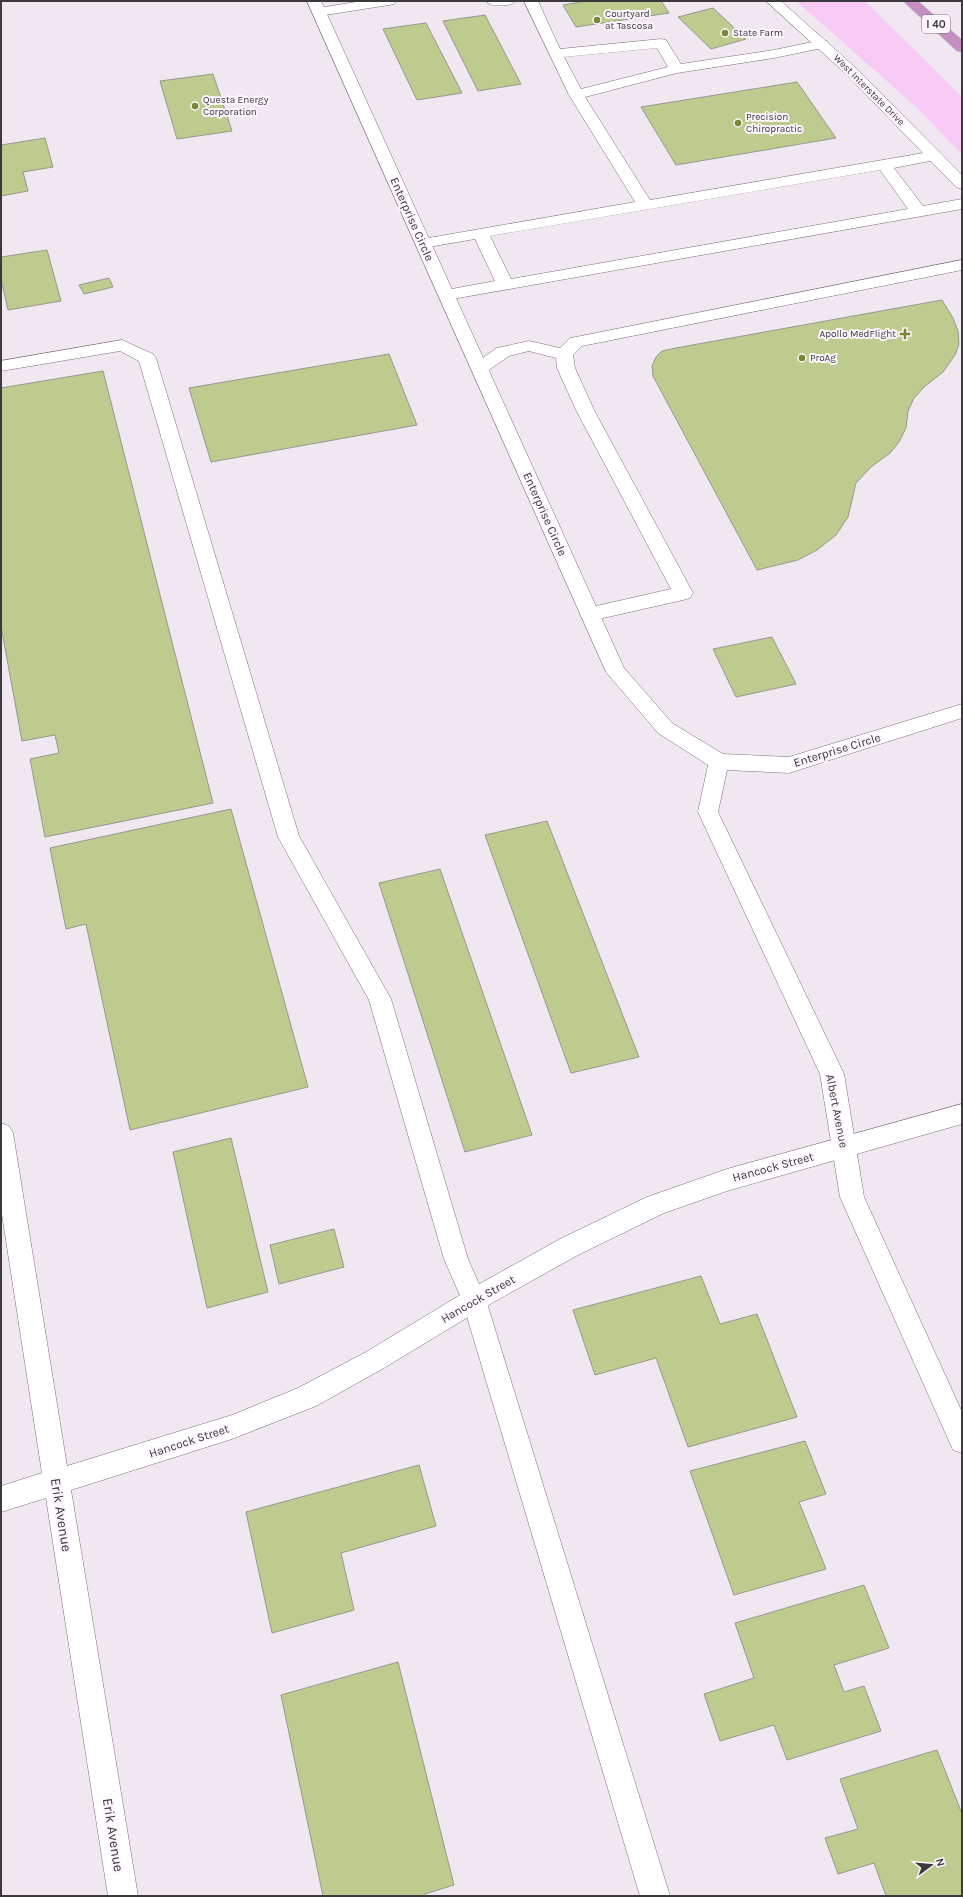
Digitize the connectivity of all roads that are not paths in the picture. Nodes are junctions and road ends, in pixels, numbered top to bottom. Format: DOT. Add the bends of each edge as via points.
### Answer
graph roads {
  1 [pos="389,1"];
  2 [pos="494,1"];
  3 [pos="507,1"];
  4 [pos="531,1"];
  5 [pos="773,1"];
  6 [pos="910,1"];
  7 [pos="317,6"];
  8 [pos="822,44"];
  9 [pos="962,48"];
  10 [pos="555,54"];
  11 [pos="677,69"];
  12 [pos="576,95"];
  13 [pos="935,156"];
  14 [pos="884,165"];
  15 [pos="962,184"];
  16 [pos="962,204"];
  17 [pos="645,205"];
  18 [pos="919,212"];
  19 [pos="480,233"];
  20 [pos="423,243"];
  21 [pos="962,265"];
  22 [pos="505,284"];
  23 [pos="446,294"];
  24 [pos="564,354"];
  25 [pos="1,366"];
  26 [pos="480,368"];
  27 [pos="590,614"];
  28 [pos="962,711"];
  29 [pos="719,762"];
  30 [pos="962,1114"];
  31 [pos="1,1133"];
  32 [pos="844,1148"];
  33 [pos="474,1300"];
  34 [pos="962,1441"];
  35 [pos="56,1483"];
  36 [pos="1,1499"];
  37 [pos="124,1896"];
  38 [pos="655,1896"];
  1 -- 7 [label="street"];
  2 -- 3 [label="street"];
  4 -- 10 [label="street"];
  5 -- 8 [label="street, West Interstate Drive"];
  6 -- 9 [label="highway, I 40"];
  7 -- 20 [label="street, Enterprise Circle"];
  8 -- 11 [label="street"];
  8 -- 13 [label="street, West Interstate Drive"];
  10 -- 11 [label="street" via="661,42"];
  10 -- 12 [label="street"];
  11 -- 12 [label="street"];
  12 -- 17 [label="street"];
  13 -- 14 [label="street"];
  13 -- 15 [label="street, West Interstate Drive"];
  14 -- 17 [label="street"];
  14 -- 18 [label="street"];
  16 -- 18 [label="street"];
  17 -- 19 [label="street"];
  18 -- 22 [label="street"];
  19 -- 20 [label="street"];
  19 -- 22 [label="street"];
  20 -- 23 [label="street, Enterprise Circle"];
  21 -- 24 [label="street" via="576,342"];
  22 -- 23 [label="street"];
  23 -- 26 [label="street, Enterprise Circle"];
  24 -- 26 [label="street" via="529,346 503,352"];
  24 -- 27 [label="street" via="566,368 585,410 683,592"];
  25 -- 33 [label="street" via="122,345 147,358 289,837 380,999 456,1259"];
  26 -- 27 [label="street, Enterprise Circle"];
  27 -- 29 [label="street, Enterprise Circle" via="616,672 660,723"];
  28 -- 29 [label="street, Enterprise Circle" via="789,765"];
  29 -- 32 [label="street, Albert Avenue" via="708,812 832,1074"];
  30 -- 32 [label="street, Hancock Street"];
  31 -- 35 [label="street, Erik Avenue"];
  32 -- 33 [label="street, Hancock Street" via="727,1180 656,1205 569,1247"];
  32 -- 34 [label="street, Albert Avenue" via="852,1197"];
  33 -- 35 [label="street, Hancock Street" via="308,1397 232,1427"];
  33 -- 38 [label="street"];
  35 -- 36 [label="street, Hancock Street"];
  35 -- 37 [label="street, Erik Avenue"];
}
